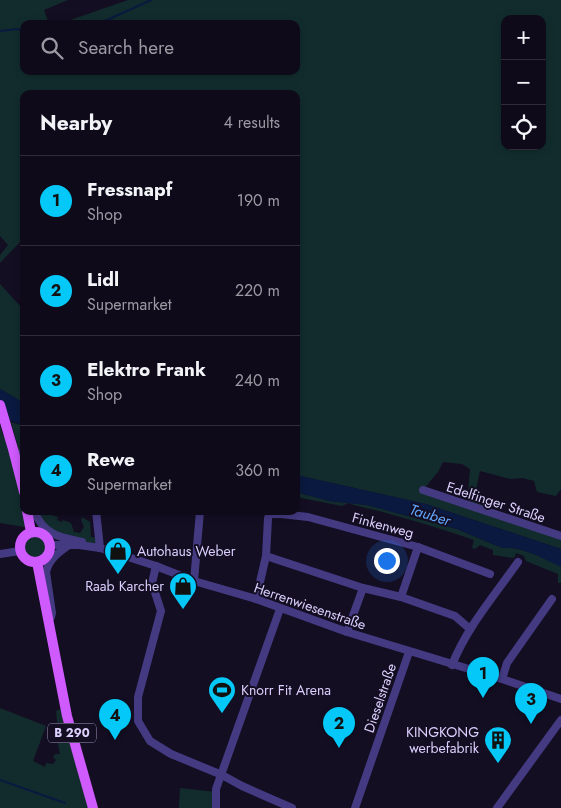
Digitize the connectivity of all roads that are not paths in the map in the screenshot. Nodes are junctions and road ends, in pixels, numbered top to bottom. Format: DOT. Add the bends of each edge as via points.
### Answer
graph roads {
  1 [pos="0,405"];
  2 [pos="12,444"];
  3 [pos="20,457"];
  4 [pos="20,476"];
  5 [pos="423,490"];
  6 [pos="28,515"];
  7 [pos="36,515"];
  8 [pos="96,515"];
  9 [pos="198,515"];
  10 [pos="270,515"];
  11 [pos="290,515"];
  12 [pos="31,532"];
  13 [pos="561,536"];
  14 [pos="50,545"];
  15 [pos="69,545"];
  16 [pos="418,547"];
  17 [pos="100,548"];
  18 [pos="20,551"];
  19 [pos="0,554"];
  20 [pos="266,556"];
  21 [pos="37,562"];
  22 [pos="518,562"];
  23 [pos="156,566"];
  24 [pos="490,574"];
  25 [pos="194,581"];
  26 [pos="363,588"];
  27 [pos="401,597"];
  28 [pos="256,599"];
  29 [pos="552,599"];
  30 [pos="280,609"];
  31 [pos="50,621"];
  32 [pos="470,629"];
  33 [pos="347,632"];
  34 [pos="409,652"];
  35 [pos="452,665"];
  36 [pos="502,680"];
  37 [pos="561,699"];
  38 [pos="561,720"];
  39 [pos="222,775"];
  40 [pos="93,808"];
  41 [pos="216,808"];
  42 [pos="292,808"];
  43 [pos="355,808"];
  44 [pos="497,808"];
  1 -- 2 [label="main road"];
  2 -- 3 [label="street"];
  2 -- 4 [label="main road"];
  5 -- 13 [label="street, Edelfinger Straße"];
  6 -- 12 [label="main road"];
  7 -- 17 [label="street" via="54,535"];
  8 -- 17 [label="street"];
  9 -- 25 [label="street"];
  10 -- 20 [label="street, Finkenweg"];
  11 -- 16 [label="street, Finkenweg"];
  12 -- 14 [label="main road" via="44,534"];
  12 -- 18 [label="main road" via="21,542"];
  14 -- 15 [label="street, Herrenwiesenstraße"];
  14 -- 21 [label="main road" via="46,558"];
  15 -- 17 [label="street, Herrenwiesenstraße"];
  15 -- 31 [label="street" via="47,565"];
  16 -- 24 [label="street, Finkenweg"];
  16 -- 27 [label="street"];
  17 -- 23 [label="street, Herrenwiesenstraße"];
  18 -- 19 [label="street"];
  18 -- 21 [label="main road" via="25,558"];
  20 -- 26 [label="street"];
  20 -- 28 [label="street"];
  21 -- 31 [label="main road, B 290"];
  22 -- 32 [label="street"];
  23 -- 25 [label="street, Herrenwiesenstraße"];
  23 -- 39 [label="street" via="152,583 161,611 138,697 138,721 150,741 171,754"];
  25 -- 28 [label="street, Herrenwiesenstraße"];
  26 -- 27 [label="street"];
  26 -- 33 [label="street"];
  27 -- 32 [label="street" via="454,616"];
  28 -- 30 [label="street, Herrenwiesenstraße"];
  29 -- 36 [label="street" via="507,663"];
  30 -- 33 [label="street, Herrenwiesenstraße"];
  30 -- 39 [label="street"];
  31 -- 40 [label="main road, B 290" via="67,716"];
  32 -- 35 [label="street"];
  33 -- 34 [label="street, Herrenwiesenstraße"];
  34 -- 35 [label="street, Herrenwiesenstraße"];
  34 -- 43 [label="street, Dieselstraße"];
  35 -- 36 [label="street, Herrenwiesenstraße"];
  36 -- 37 [label="street, Herrenwiesenstraße"];
  38 -- 44 [label="street"];
  39 -- 41 [label="street" via="216,789"];
  39 -- 42 [label="street"];
}
